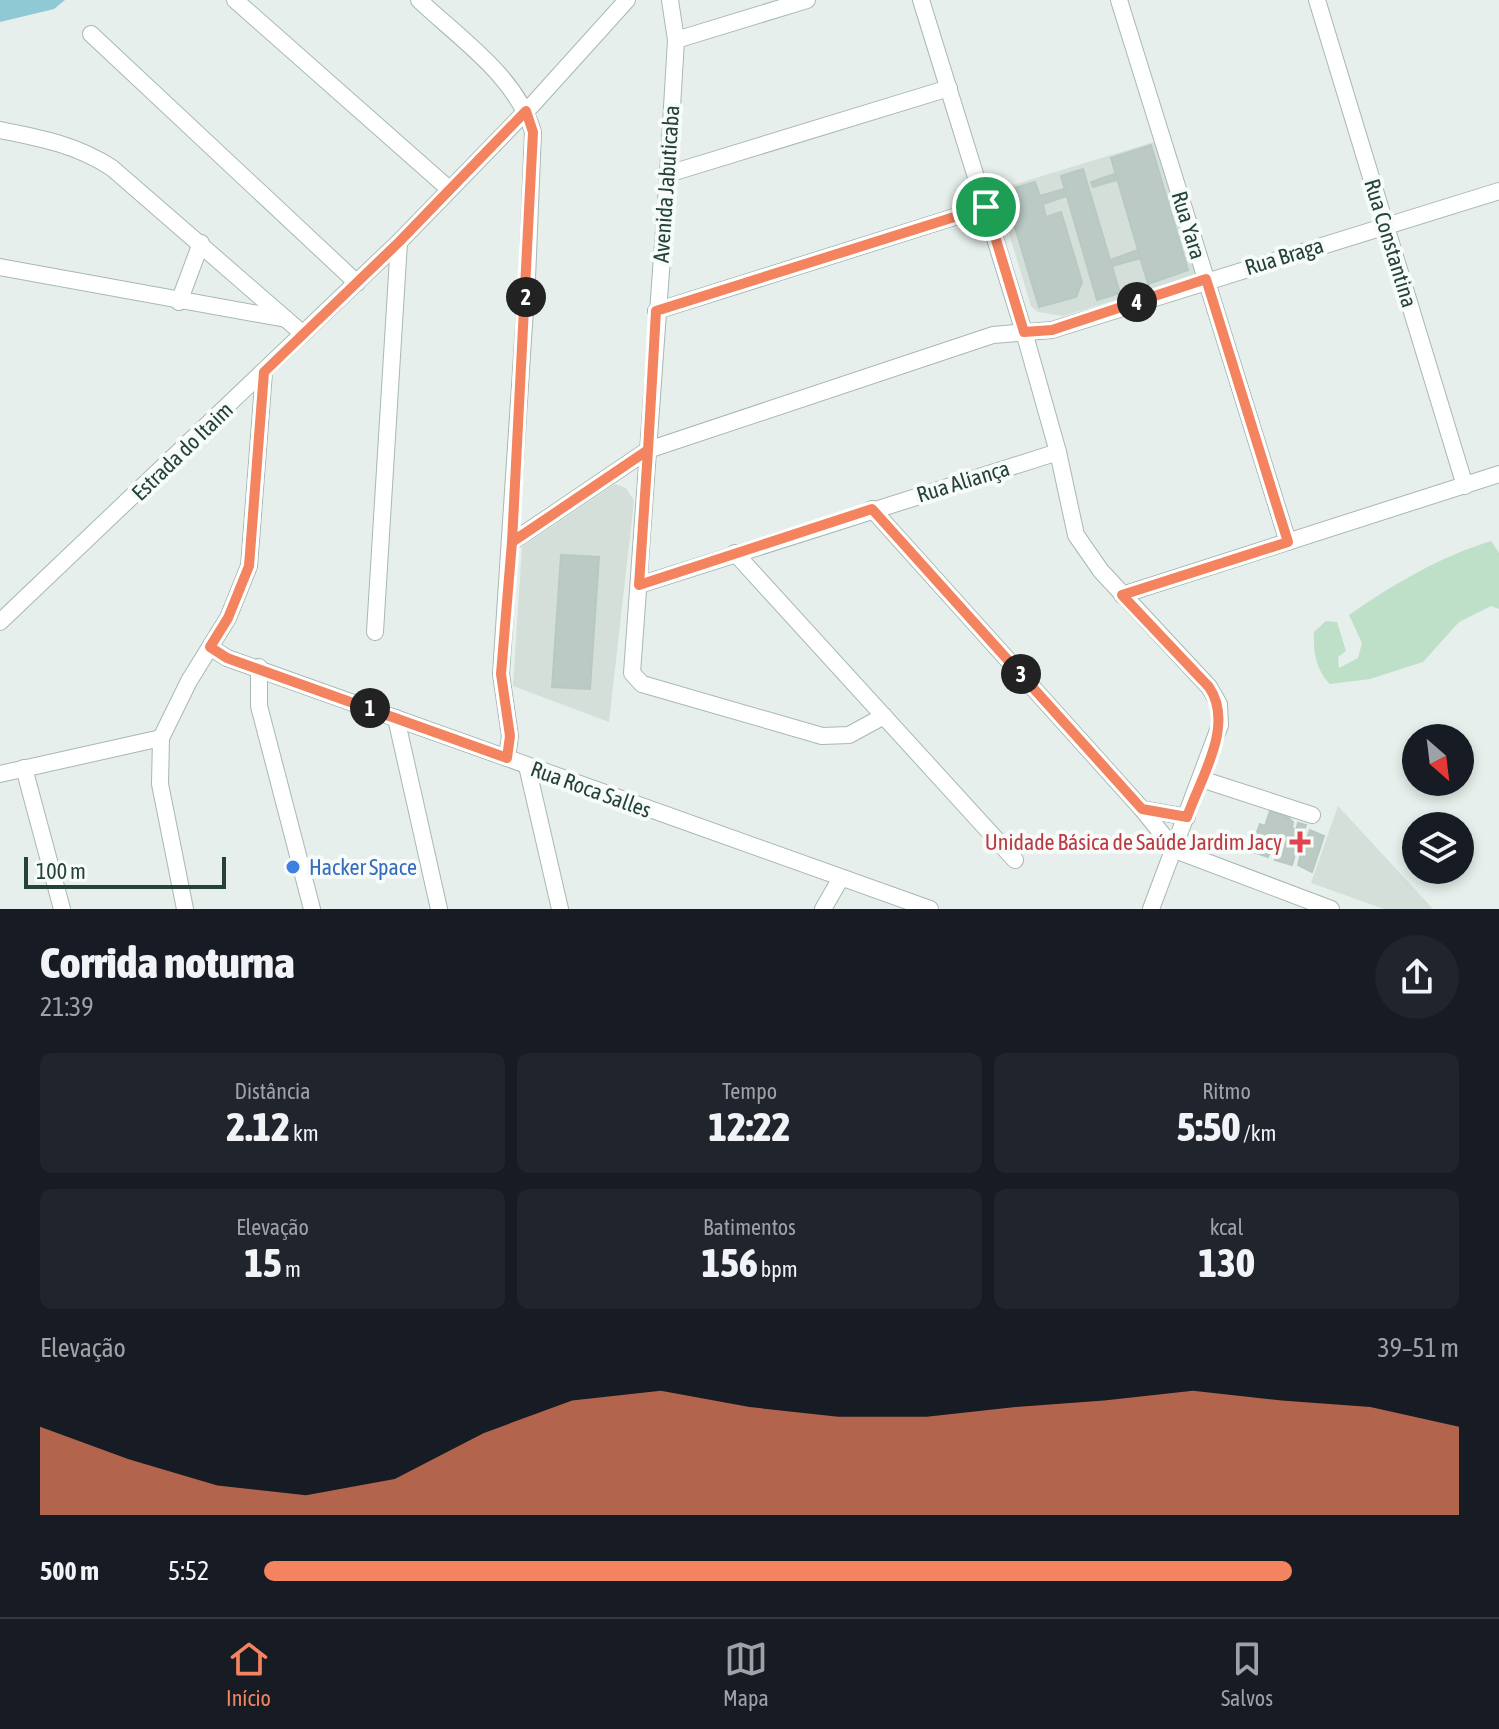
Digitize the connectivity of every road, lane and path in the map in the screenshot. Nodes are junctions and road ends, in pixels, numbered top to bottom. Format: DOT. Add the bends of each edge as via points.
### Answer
graph roads {
  1 [pos="235,0"];
  2 [pos="419,0"];
  3 [pos="670,0"];
  4 [pos="807,0"];
  5 [pos="921,0"];
  6 [pos="1119,0"];
  7 [pos="1317,0"];
  8 [pos="617,3"];
  9 [pos="91,34"];
  10 [pos="676,40"];
  11 [pos="949,88"];
  12 [pos="526,111"];
  13 [pos="0,130"];
  14 [pos="668,174"];
  15 [pos="449,189"];
  16 [pos="1499,191"];
  17 [pos="986,207"];
  18 [pos="1385,226"];
  19 [pos="399,242"];
  20 [pos="201,243"];
  21 [pos="0,267"];
  22 [pos="1206,279"];
  23 [pos="357,283"];
  24 [pos="179,302"];
  25 [pos="656,311"];
  26 [pos="288,319"];
  27 [pos="1024,332"];
  28 [pos="302,333"];
  29 [pos="264,372"];
  30 [pos="648,450"];
  31 [pos="1058,452"];
  32 [pos="1499,474"];
  33 [pos="1465,486"];
  34 [pos="872,509"];
  35 [pos="512,542"];
  36 [pos="1288,542"];
  37 [pos="735,553"];
  38 [pos="639,585"];
  39 [pos="1122,595"];
  40 [pos="0,622"];
  41 [pos="375,632"];
  42 [pos="210,647"];
  43 [pos="259,667"];
  44 [pos="884,716"];
  45 [pos="396,718"];
  46 [pos="161,738"];
  47 [pos="507,758"];
  48 [pos="527,766"];
  49 [pos="24,768"];
  50 [pos="0,774"];
  51 [pos="1201,779"];
  52 [pos="1142,809"];
  53 [pos="1312,815"];
  54 [pos="1187,817"];
  55 [pos="1175,850"];
  56 [pos="1015,860"];
  57 [pos="841,878"];
  58 [pos="62,909"];
  59 [pos="185,909"];
  60 [pos="312,909"];
  61 [pos="439,909"];
  62 [pos="560,909"];
  63 [pos="823,909"];
  64 [pos="930,909"];
  65 [pos="1151,909"];
  66 [pos="1331,909"];
  1 -- 15 [label="street"];
  2 -- 12 [label="street" via="511,87"];
  3 -- 10 [label="street, Avenida Jabuticaba"];
  4 -- 10 [label="street"];
  5 -- 11 [label="street"];
  6 -- 22 [label="street, Rua Yara"];
  7 -- 18 [label="street, Rua Constantina"];
  8 -- 12 [label="street, Estrada do Itaim"];
  9 -- 23 [label="street"];
  10 -- 14 [label="street, Avenida Jabuticaba"];
  11 -- 14 [label="street"];
  11 -- 17 [label="street"];
  12 -- 15 [label="street, Estrada do Itaim"];
  12 -- 35 [label="street" via="533,132"];
  13 -- 20 [label="street" via="88,152"];
  14 -- 25 [label="street, Avenida Jabuticaba"];
  15 -- 19 [label="street, Estrada do Itaim"];
  16 -- 18 [label="street, Rua Braga"];
  17 -- 25 [label="street"];
  17 -- 27 [label="street"];
  18 -- 22 [label="street, Rua Braga"];
  18 -- 33 [label="street, Rua Constantina"];
  19 -- 23 [label="street, Estrada do Itaim"];
  19 -- 41 [label="street"];
  20 -- 24 [label="street"];
  20 -- 26 [label="street"];
  21 -- 24 [label="street"];
  22 -- 27 [label="street, Rua Braga" via="1052,330"];
  22 -- 36 [label="street, Rua Yara"];
  23 -- 28 [label="street, Estrada do Itaim"];
  24 -- 26 [label="street"];
  25 -- 30 [label="street, Avenida Jabuticaba"];
  26 -- 28 [label="street"];
  27 -- 30 [label="street" via="993,335"];
  27 -- 31 [label="street"];
  28 -- 29 [label="street, Estrada do Itaim"];
  29 -- 40 [label="street, Estrada do Itaim"];
  29 -- 42 [label="street" via="249,566"];
  30 -- 35 [label="street"];
  30 -- 38 [label="street, Avenida Jabuticaba"];
  31 -- 34 [label="street, Rua Aliança"];
  31 -- 39 [label="street" via="1076,535"];
  32 -- 33 [label="street"];
  33 -- 36 [label="street"];
  34 -- 37 [label="street, Rua Aliança"];
  34 -- 52 [label="street"];
  35 -- 47 [label="street" via="501,674 510,736"];
  36 -- 39 [label="street"];
  37 -- 38 [label="street, Rua Aliança"];
  37 -- 44 [label="street"];
  38 -- 44 [label="street, Avenida Jabuticaba" via="632,669 638,682 822,736 849,735"];
  39 -- 51 [label="street" via="1219,704 1220,725"];
  42 -- 43 [label="street, Rua Roca Salles"];
  42 -- 46 [label="street"];
  43 -- 45 [label="street, Rua Roca Salles"];
  43 -- 60 [label="street" via="259,706"];
  44 -- 56 [label="street"];
  45 -- 47 [label="street, Rua Roca Salles"];
  45 -- 61 [label="street"];
  46 -- 49 [label="street"];
  46 -- 59 [label="street" via="160,784"];
  47 -- 48 [label="street, Rua Roca Salles"];
  48 -- 57 [label="street, Rua Roca Salles"];
  48 -- 62 [label="street"];
  49 -- 50 [label="street"];
  49 -- 58 [label="street"];
  51 -- 53 [label="street"];
  51 -- 54 [label="street"];
  52 -- 54 [label="street"];
  52 -- 55 [label="street"];
  54 -- 55 [label="street"];
  55 -- 65 [label="street"];
  55 -- 66 [label="street"];
  57 -- 63 [label="street"];
  57 -- 64 [label="street, Rua Roca Salles"];
}
